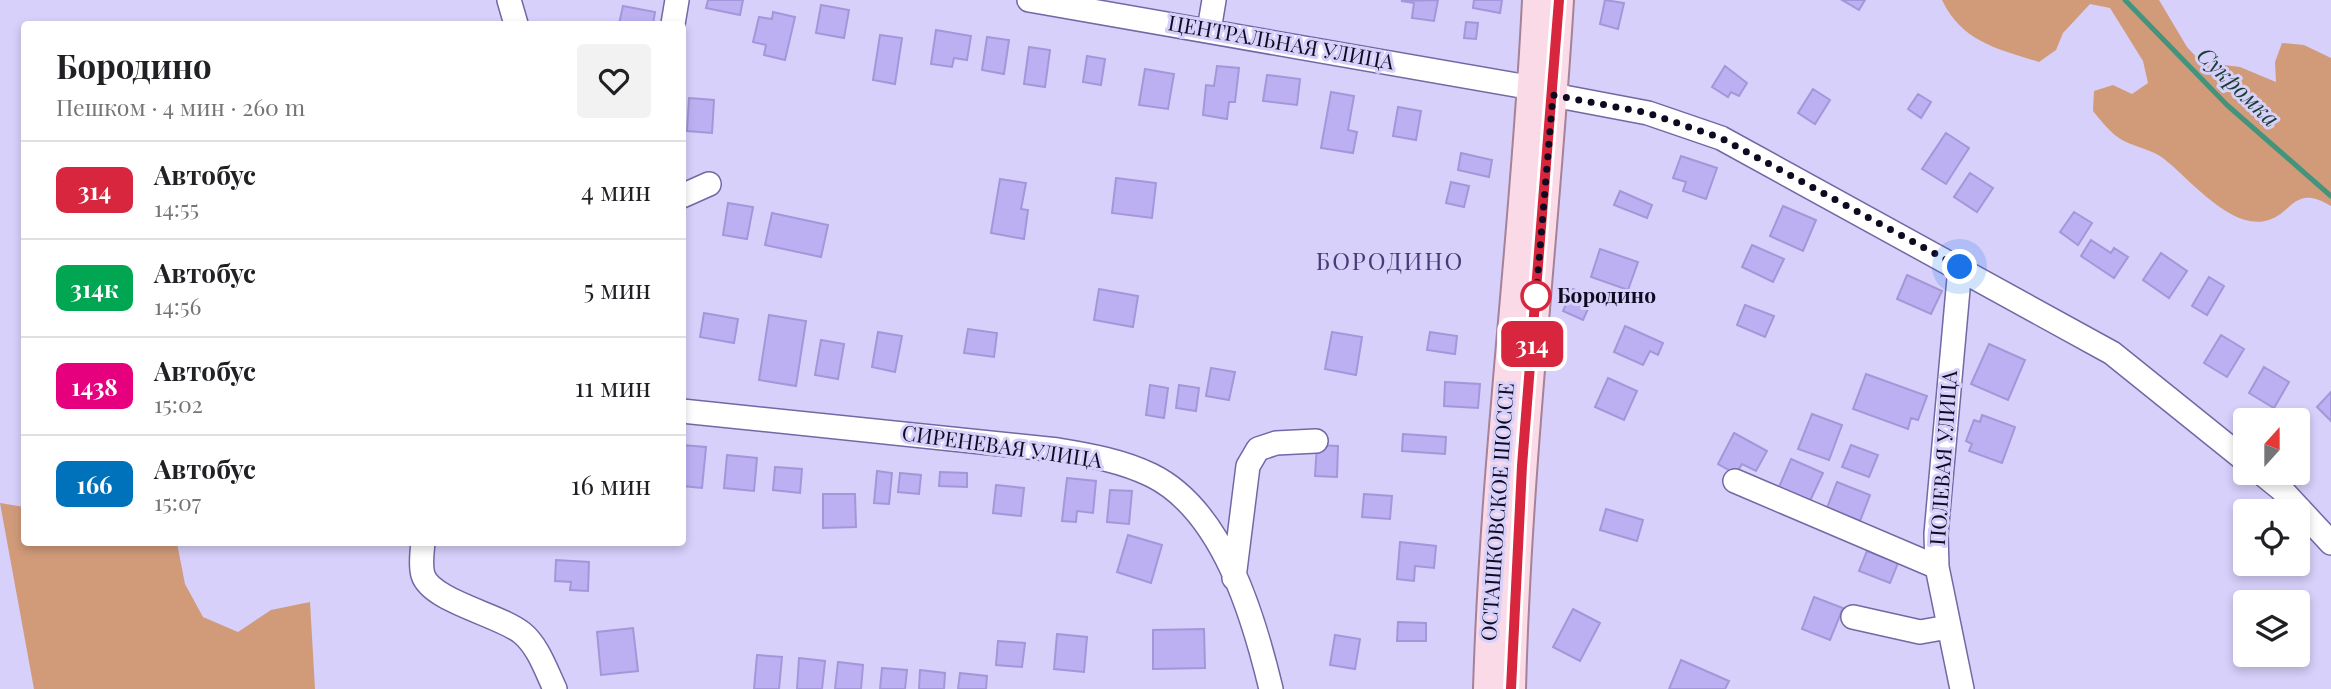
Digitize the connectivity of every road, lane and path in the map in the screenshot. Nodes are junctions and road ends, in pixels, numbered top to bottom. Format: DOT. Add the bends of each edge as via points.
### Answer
graph roads {
  1 [pos="509,0"];
  2 [pos="677,0"];
  3 [pos="1029,0"];
  4 [pos="1214,0"];
  5 [pos="1537,0"];
  6 [pos="1559,0"];
  7 [pos="515,21"];
  8 [pos="674,21"];
  9 [pos="1209,30"];
  10 [pos="1543,91"];
  11 [pos="709,184"];
  12 [pos="686,194"];
  13 [pos="1960,267"];
  14 [pos="686,411"];
  15 [pos="1317,441"];
  16 [pos="2233,450"];
  17 [pos="1735,481"];
  18 [pos="2276,485"];
  19 [pos="2331,543"];
  20 [pos="423,546"];
  21 [pos="1937,567"];
  22 [pos="1234,578"];
  23 [pos="1853,617"];
  24 [pos="1948,627"];
  25 [pos="555,689"];
  26 [pos="1271,689"];
  27 [pos="1488,689"];
  28 [pos="1511,689"];
  29 [pos="1962,689"];
  1 -- 7 [label="street"];
  2 -- 8 [label="street"];
  3 -- 9 [label="street, ЦЕНТРАЛЬНАЯ УЛИЦА"];
  4 -- 9 [label="street"];
  5 -- 10 [label="main road, ОСТАШКОВСКОЕ ШОССЕ"];
  6 -- 10 [label="main road, ОСТАШКОВСКОЕ ШОССЕ"];
  9 -- 10 [label="street, ЦЕНТРАЛЬНАЯ УЛИЦА"];
  10 -- 13 [label="street, ЦЕНТРАЛЬНАЯ УЛИЦА" via="1648,113 1721,138"];
  10 -- 27 [label="main road, ОСТАШКОВСКОЕ ШОССЕ" via="1503,412"];
  10 -- 28 [label="main road, ОСТАШКОВСКОЕ ШОССЕ"];
  11 -- 12 [label="street"];
  13 -- 16 [label="street, ЦЕНТРАЛЬНАЯ УЛИЦА" via="2112,353"];
  13 -- 21 [label="street, ПОЛЕВАЯ УЛИЦА" via="1936,534"];
  14 -- 22 [label="street, СИРЕНЕВАЯ УЛИЦА" via="1058,450 1119,464 1153,476 1173,490 1221,548"];
  15 -- 22 [label="street" via="1276,443 1258,449 1248,466"];
  17 -- 21 [label="street"];
  18 -- 19 [label="street"];
  20 -- 25 [label="street" via="427,583 523,634 535,647"];
  21 -- 24 [label="street, ПОЛЕВАЯ УЛИЦА"];
  22 -- 26 [label="street, СИРЕНЕВАЯ УЛИЦА" via="1254,621"];
  23 -- 24 [label="street" via="1920,632"];
  24 -- 29 [label="street, ПОЛЕВАЯ УЛИЦА"];
}
